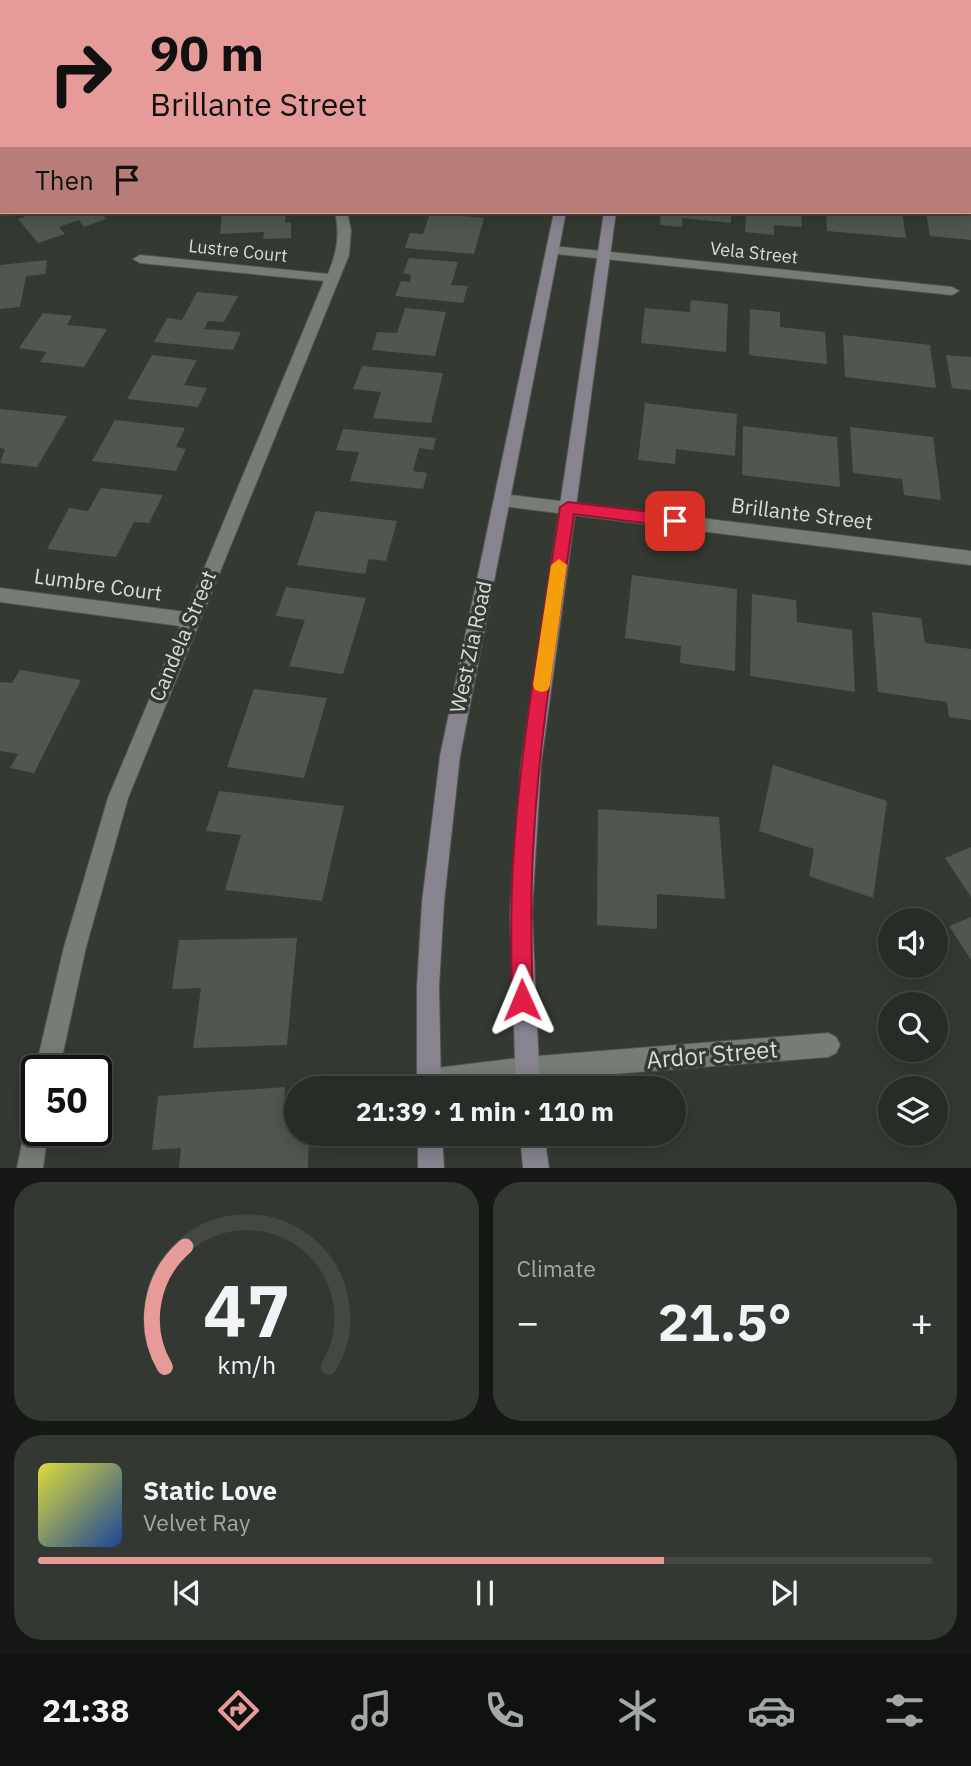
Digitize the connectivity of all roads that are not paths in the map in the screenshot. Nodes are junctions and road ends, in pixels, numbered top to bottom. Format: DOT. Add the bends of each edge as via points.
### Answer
graph roads {
  1 [pos="341,214"];
  2 [pos="560,214"];
  3 [pos="610,214"];
  4 [pos="552,250"];
  5 [pos="604,255"];
  6 [pos="140,259"];
  7 [pos="332,278"];
  8 [pos="952,292"];
  9 [pos="502,500"];
  10 [pos="568,507"];
  11 [pos="971,558"];
  12 [pos="0,595"];
  13 [pos="190,620"];
  14 [pos="828,1045"];
  15 [pos="51,1055"];
  16 [pos="428,1076"];
  17 [pos="527,1076"];
  18 [pos="554,1076"];
  19 [pos="33,1146"];
  20 [pos="431,1146"];
  21 [pos="533,1146"];
  22 [pos="30,1167"];
  23 [pos="432,1167"];
  24 [pos="536,1167"];
  1 -- 7 [label="street, Candela Street" via="345,242"];
  2 -- 4 [label="main road, West Zia Road"];
  3 -- 5 [label="main road"];
  4 -- 5 [label="street, Vela Street"];
  4 -- 9 [label="main road, West Zia Road"];
  5 -- 8 [label="street, Vela Street"];
  5 -- 10 [label="main road"];
  6 -- 7 [label="street, Lustre Court"];
  7 -- 13 [label="street, Candela Street"];
  9 -- 10 [label="street, Brillante Street"];
  9 -- 16 [label="main road, West Zia Road" via="461,692 440,825 428,987"];
  10 -- 11 [label="street, Brillante Street"];
  10 -- 17 [label="main road" via="524,834 521,913"];
  12 -- 13 [label="street, Lumbre Court"];
  13 -- 15 [label="street, Candela Street" via="114,810"];
  14 -- 18 [label="street, Ardor Street"];
  19 -- 22 [label="street"];
  20 -- 23 [label="main road"];
  21 -- 24 [label="main road"];
}
